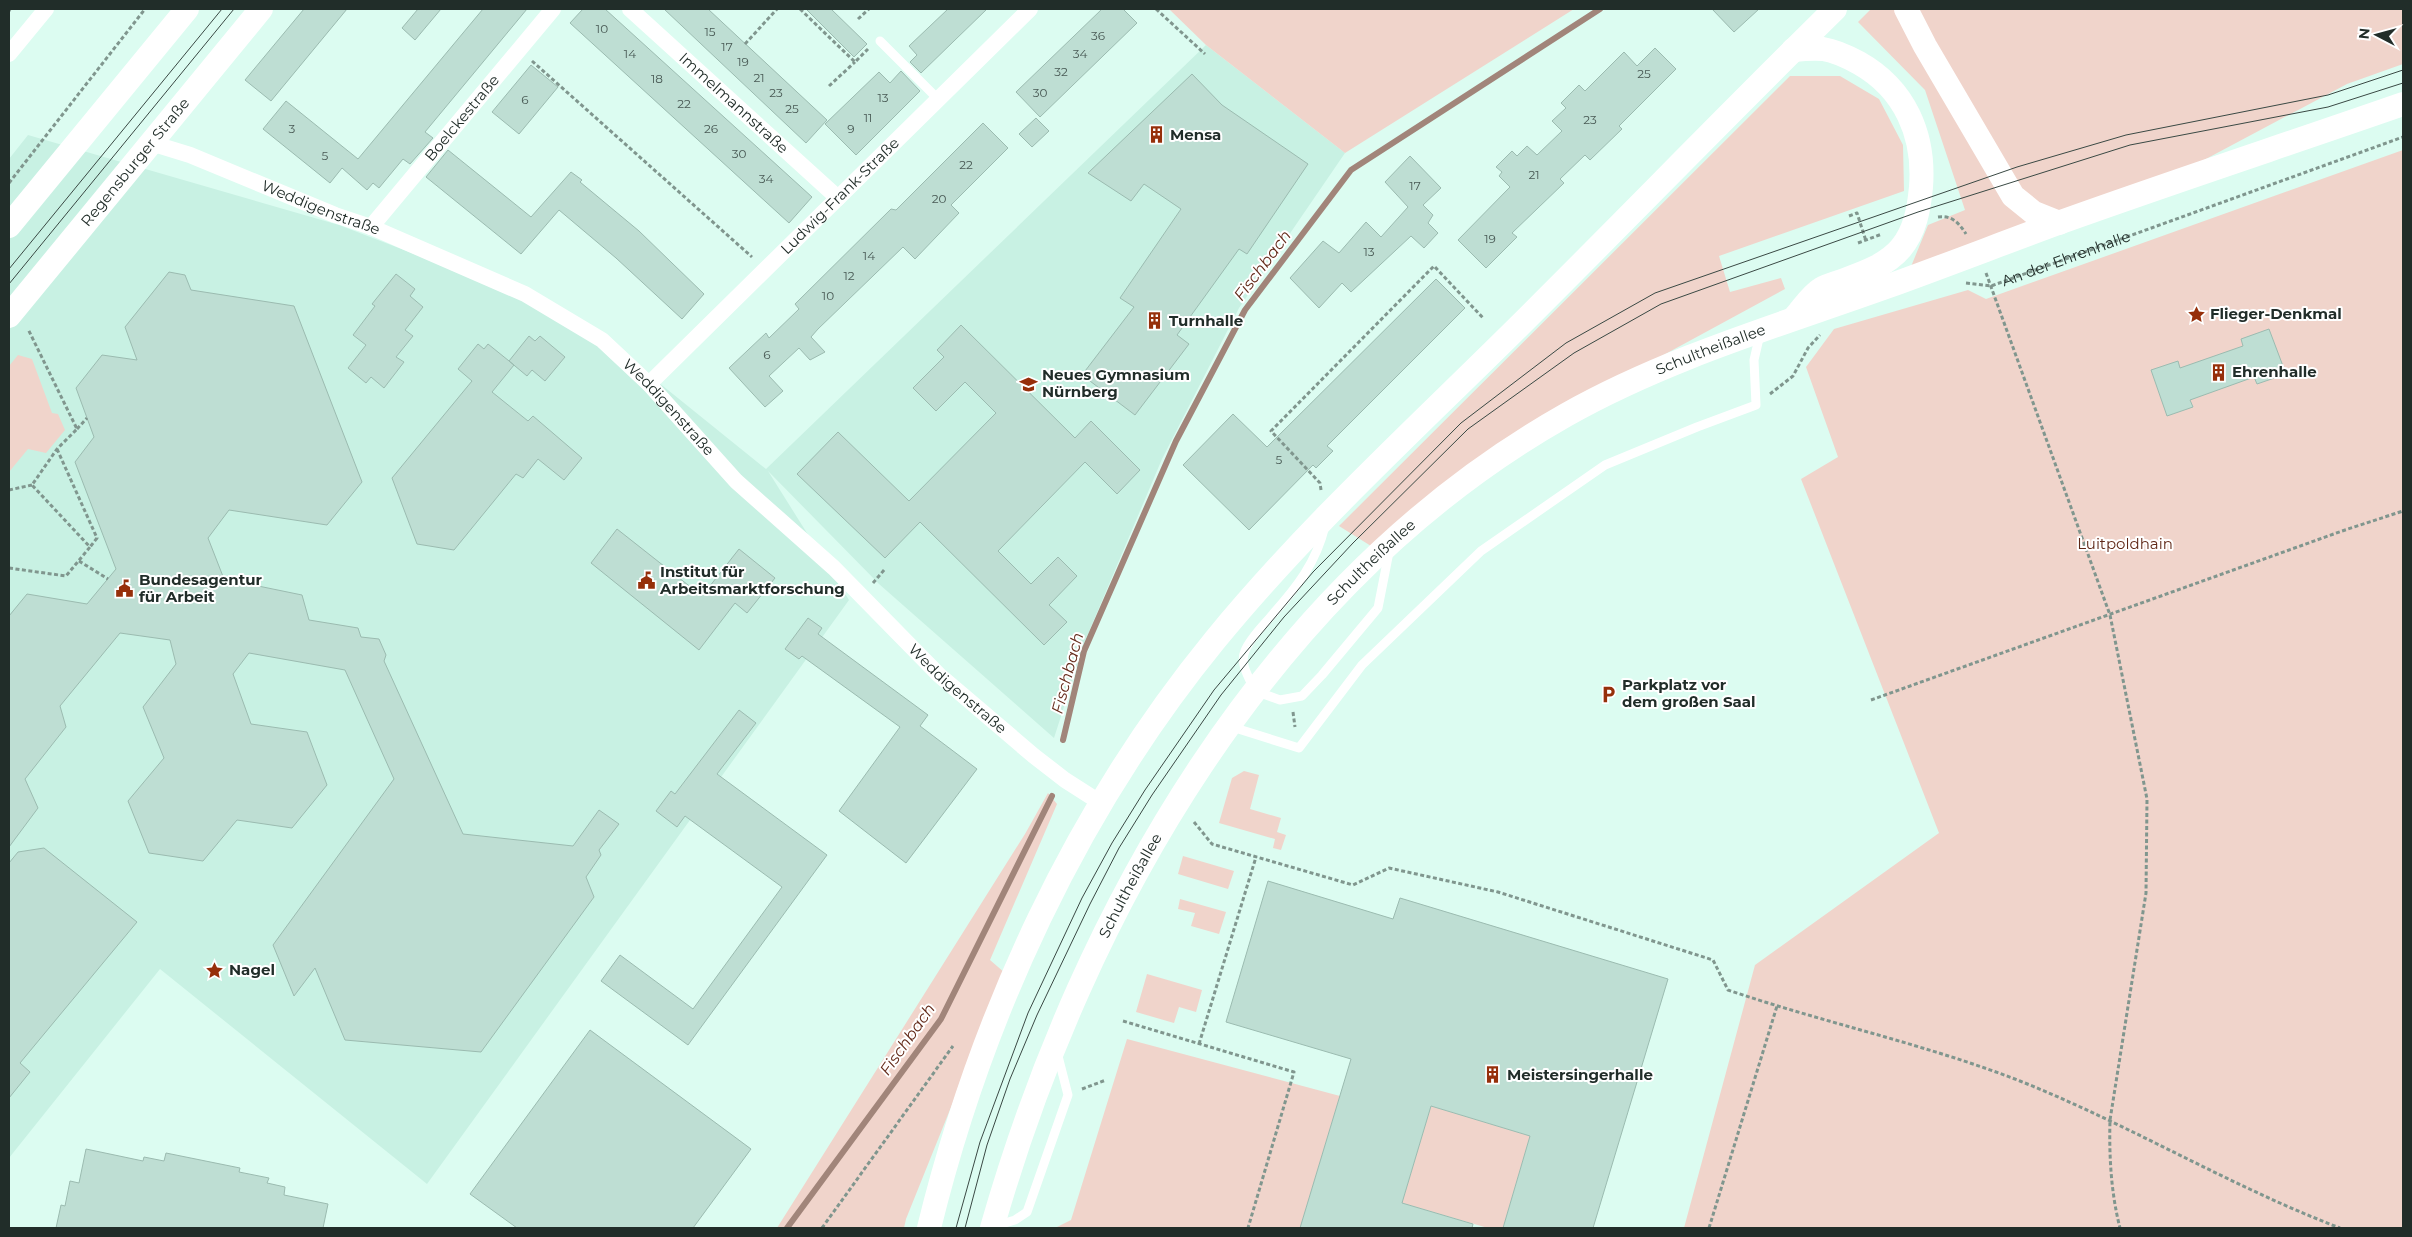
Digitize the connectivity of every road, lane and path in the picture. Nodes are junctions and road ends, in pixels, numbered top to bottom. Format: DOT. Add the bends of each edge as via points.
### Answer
graph roads {
  1 [pos="46,9"];
  2 [pos="145,9"];
  3 [pos="187,9"];
  4 [pos="261,9"];
  5 [pos="553,9"];
  6 [pos="630,9"];
  7 [pos="777,9"];
  8 [pos="800,9"];
  9 [pos="869,9"];
  10 [pos="1030,9"];
  11 [pos="1156,9"];
  12 [pos="1835,9"];
  13 [pos="1906,9"];
  14 [pos="858,19"];
  15 [pos="876,43"];
  16 [pos="745,44"];
  17 [pos="518,50"];
  18 [pos="1793,50"];
  19 [pos="9,54"];
  20 [pos="1205,54"];
  21 [pos="855,62"];
  22 [pos="829,86"];
  23 [pos="938,99"];
  24 [pos="2403,104"];
  25 [pos="2403,137"];
  26 [pos="151,143"];
  27 [pos="9,183"];
  28 [pos="838,198"];
  29 [pos="1916,221"];
  30 [pos="2059,223"];
  31 [pos="9,226"];
  32 [pos="371,227"];
  33 [pos="1858,243"];
  34 [pos="1979,253"];
  35 [pos="765,270"];
  36 [pos="1961,282"];
  37 [pos="1991,286"];
  38 [pos="13,311"];
  39 [pos="1794,318"];
  40 [pos="1484,319"];
  41 [pos="1761,329"];
  42 [pos="1825,330"];
  43 [pos="649,384"];
  44 [pos="1756,405"];
  45 [pos="87,418"];
  46 [pos="77,429"];
  47 [pos="57,449"];
  48 [pos="1320,483"];
  49 [pos="32,485"];
  50 [pos="9,490"];
  51 [pos="2403,511"];
  52 [pos="1327,517"];
  53 [pos="1390,542"];
  54 [pos="90,547"];
  55 [pos="78,561"];
  56 [pos="9,568"];
  57 [pos="885,569"];
  58 [pos="879,576"];
  59 [pos="108,579"];
  60 [pos="2110,615"];
  61 [pos="1255,691"];
  62 [pos="1871,700"];
  63 [pos="1230,726"];
  64 [pos="1101,803"];
  65 [pos="1192,820"];
  66 [pos="1256,858"];
  67 [pos="1777,1006"];
  68 [pos="1123,1021"];
  69 [pos="1199,1044"];
  70 [pos="1055,1045"];
  71 [pos="953,1046"];
  72 [pos="1106,1080"];
  73 [pos="1068,1095"];
  74 [pos="2110,1120"];
  75 [pos="992,1227"];
  76 [pos="822,1228"];
  77 [pos="929,1228"];
  78 [pos="1248,1228"];
  79 [pos="1709,1228"];
  80 [pos="2120,1228"];
  81 [pos="2340,1228"];
  1 -- 19 [label="street"];
  2 -- 27 [label="path"];
  3 -- 31 [label="main road"];
  4 -- 26 [label="main road, Regensburger Straße"];
  5 -- 17 [label="street, Boelckestraße"];
  6 -- 28 [label="street, Immelmannstraße"];
  7 -- 16 [label="path"];
  8 -- 21 [label="path"];
  9 -- 14 [label="path"];
  10 -- 23 [label="street, Ludwig-Frank-Straße"];
  11 -- 20 [label="path"];
  12 -- 18 [label="main road"];
  13 -- 30 [label="main road" via="2013,196 2034,213"];
  15 -- 21 [label="path"];
  15 -- 23 [label="lane"];
  17 -- 32 [label="street, Boelckestraße"];
  17 -- 35 [label="path" via="566,89"];
  18 -- 29 [label="main road" via="1824,49 1849,58 1876,74 1898,96 1908,110 1921,158"];
  18 -- 52 [label="main road"];
  21 -- 22 [label="path"];
  23 -- 28 [label="street, Ludwig-Frank-Straße"];
  24 -- 30 [label="main road"];
  25 -- 37 [label="path, An der Ehrenhalle"];
  26 -- 32 [label="street, Weddigenstraße" via="190,155 334,215"];
  26 -- 38 [label="main road, Regensburger Straße"];
  28 -- 35 [label="street, Ludwig-Frank-Straße"];
  29 -- 33 [label="path"];
  29 -- 34 [label="path" via="1943,216 1950,218 1960,224"];
  29 -- 39 [label="main road" via="1896,254 1873,269 1821,289"];
  30 -- 34 [label="main road, Schultheißallee"];
  32 -- 43 [label="street, Weddigenstraße" via="525,294 602,340"];
  34 -- 37 [label="path"];
  34 -- 39 [label="main road, Schultheißallee"];
  35 -- 43 [label="street, Ludwig-Frank-Straße"];
  36 -- 37 [label="path, An der Ehrenhalle"];
  37 -- 60 [label="path"];
  38 -- 46 [label="path"];
  39 -- 41 [label="main road, Schultheißallee"];
  40 -- 48 [label="path" via="1434,266 1271,431"];
  41 -- 44 [label="lane" via="1754,360"];
  41 -- 53 [label="main road, Schultheißallee" via="1669,364 1565,416 1488,464"];
  42 -- 44 [label="path" via="1808,348 1793,376"];
  43 -- 64 [label="street, Weddigenstraße" via="736,482 834,568 939,675 1034,756"];
  44 -- 63 [label="lane" via="1605,465 1481,551 1362,665 1299,748"];
  45 -- 46 [label="path"];
  46 -- 47 [label="path"];
  47 -- 49 [label="path"];
  47 -- 54 [label="path" via="97,538"];
  49 -- 50 [label="path"];
  49 -- 54 [label="path"];
  51 -- 60 [label="path"];
  52 -- 61 [label="lane" via="1321,542 1303,580 1244,652 1244,667"];
  52 -- 64 [label="main road" via="1198,661 1150,726"];
  53 -- 61 [label="main road, Schultheißallee" via="1333,598"];
  53 -- 61 [label="lane" via="1378,608 1322,675 1302,696 1280,700"];
  54 -- 55 [label="path"];
  55 -- 56 [label="path" via="66,576"];
  55 -- 59 [label="path"];
  57 -- 58 [label="path"];
  60 -- 62 [label="path"];
  60 -- 74 [label="path" via="2147,799 2146,893"];
  61 -- 63 [label="main road, Schultheißallee"];
  63 -- 70 [label="main road, Schultheißallee" via="1137,873"];
  64 -- 77 [label="main road" via="1039,920 994,1021 956,1125"];
  65 -- 66 [label="path" via="1212,844"];
  66 -- 67 [label="path" via="1353,885 1389,868 1498,892 1713,960 1728,990"];
  66 -- 69 [label="path"];
  67 -- 74 [label="path" via="1930,1050 2020,1081"];
  67 -- 79 [label="path"];
  68 -- 69 [label="path"];
  69 -- 78 [label="path" via="1294,1072"];
  70 -- 73 [label="lane"];
  70 -- 75 [label="main road, Schultheißallee" via="1030,1107"];
  71 -- 76 [label="path"];
  72 -- 73 [label="path"];
  73 -- 75 [label="lane" via="1027,1212 1015,1220"];
  74 -- 80 [label="path" via="2114,1206"];
  74 -- 81 [label="path" via="2204,1168"];
}
